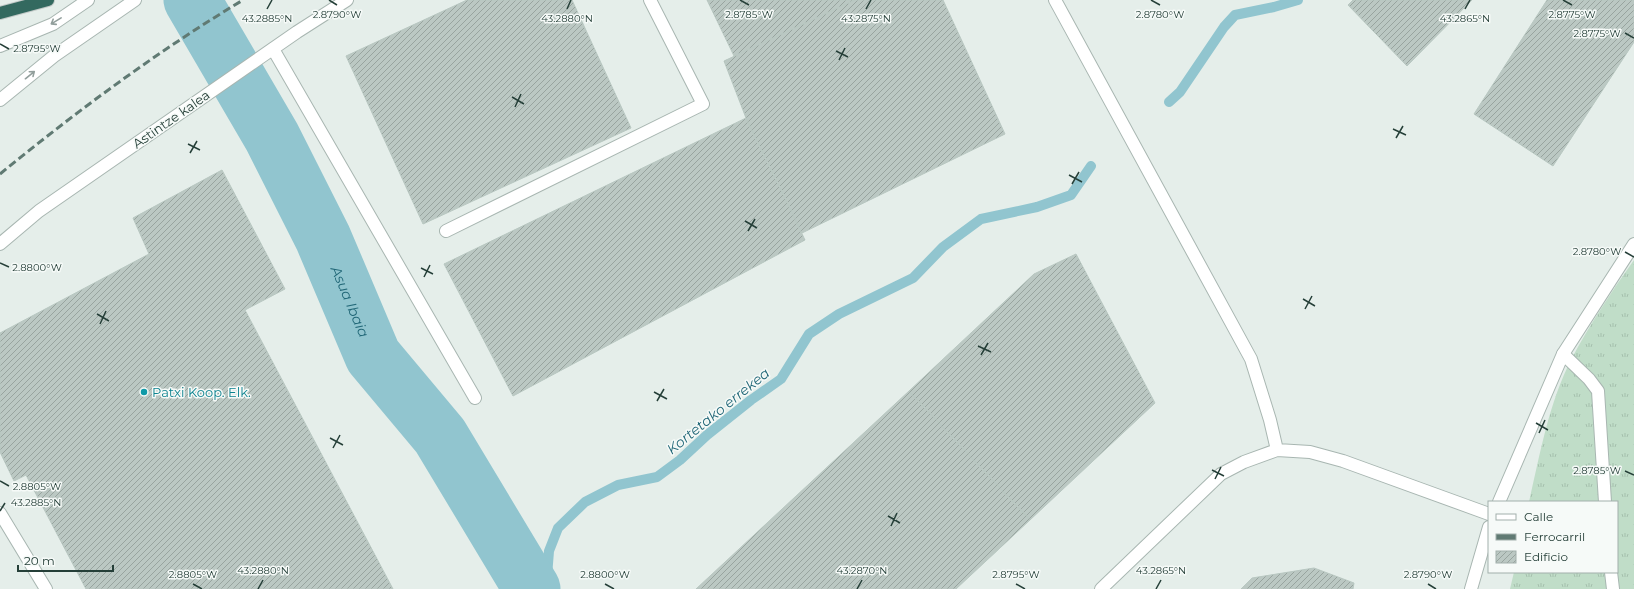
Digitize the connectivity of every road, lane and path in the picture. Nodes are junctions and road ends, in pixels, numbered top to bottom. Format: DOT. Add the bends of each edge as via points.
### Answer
graph roads {
  1 [pos="48,0"];
  2 [pos="88,0"];
  3 [pos="135,0"];
  4 [pos="347,0"];
  5 [pos="650,0"];
  6 [pos="1055,0"];
  7 [pos="0,13"];
  8 [pos="0,46"];
  9 [pos="273,49"];
  10 [pos="0,100"];
  11 [pos="446,231"];
  12 [pos="0,244"];
  13 [pos="1634,244"];
  14 [pos="1563,354"];
  15 [pos="475,398"];
  16 [pos="1276,450"];
  17 [pos="1498,501"];
  18 [pos="1605,501"];
  19 [pos="0,513"];
  20 [pos="1488,514"];
  21 [pos="1488,530"];
  22 [pos="1611,573"];
  23 [pos="46,589"];
  24 [pos="1101,589"];
  25 [pos="1471,589"];
  26 [pos="1613,589"];
  1 -- 7 [label="highway"];
  2 -- 8 [label="street, one-way" via="53,24"];
  10 -- 3 [label="street, one-way" via="54,56"];
  4 -- 9 [label="street, Astintze kalea"];
  5 -- 11 [label="street" via="703,104"];
  6 -- 16 [label="street" via="1252,360"];
  9 -- 12 [label="street, Astintze kalea" via="39,211"];
  9 -- 15 [label="street"];
  13 -- 14 [label="street"];
  14 -- 17 [label="street"];
  14 -- 18 [label="street" via="1589,378 1598,391"];
  16 -- 20 [label="street" via="1310,452 1343,461"];
  16 -- 24 [label="street" via="1221,474"];
  19 -- 23 [label="street"];
  21 -- 25 [label="street"];
  22 -- 26 [label="street"];
}
